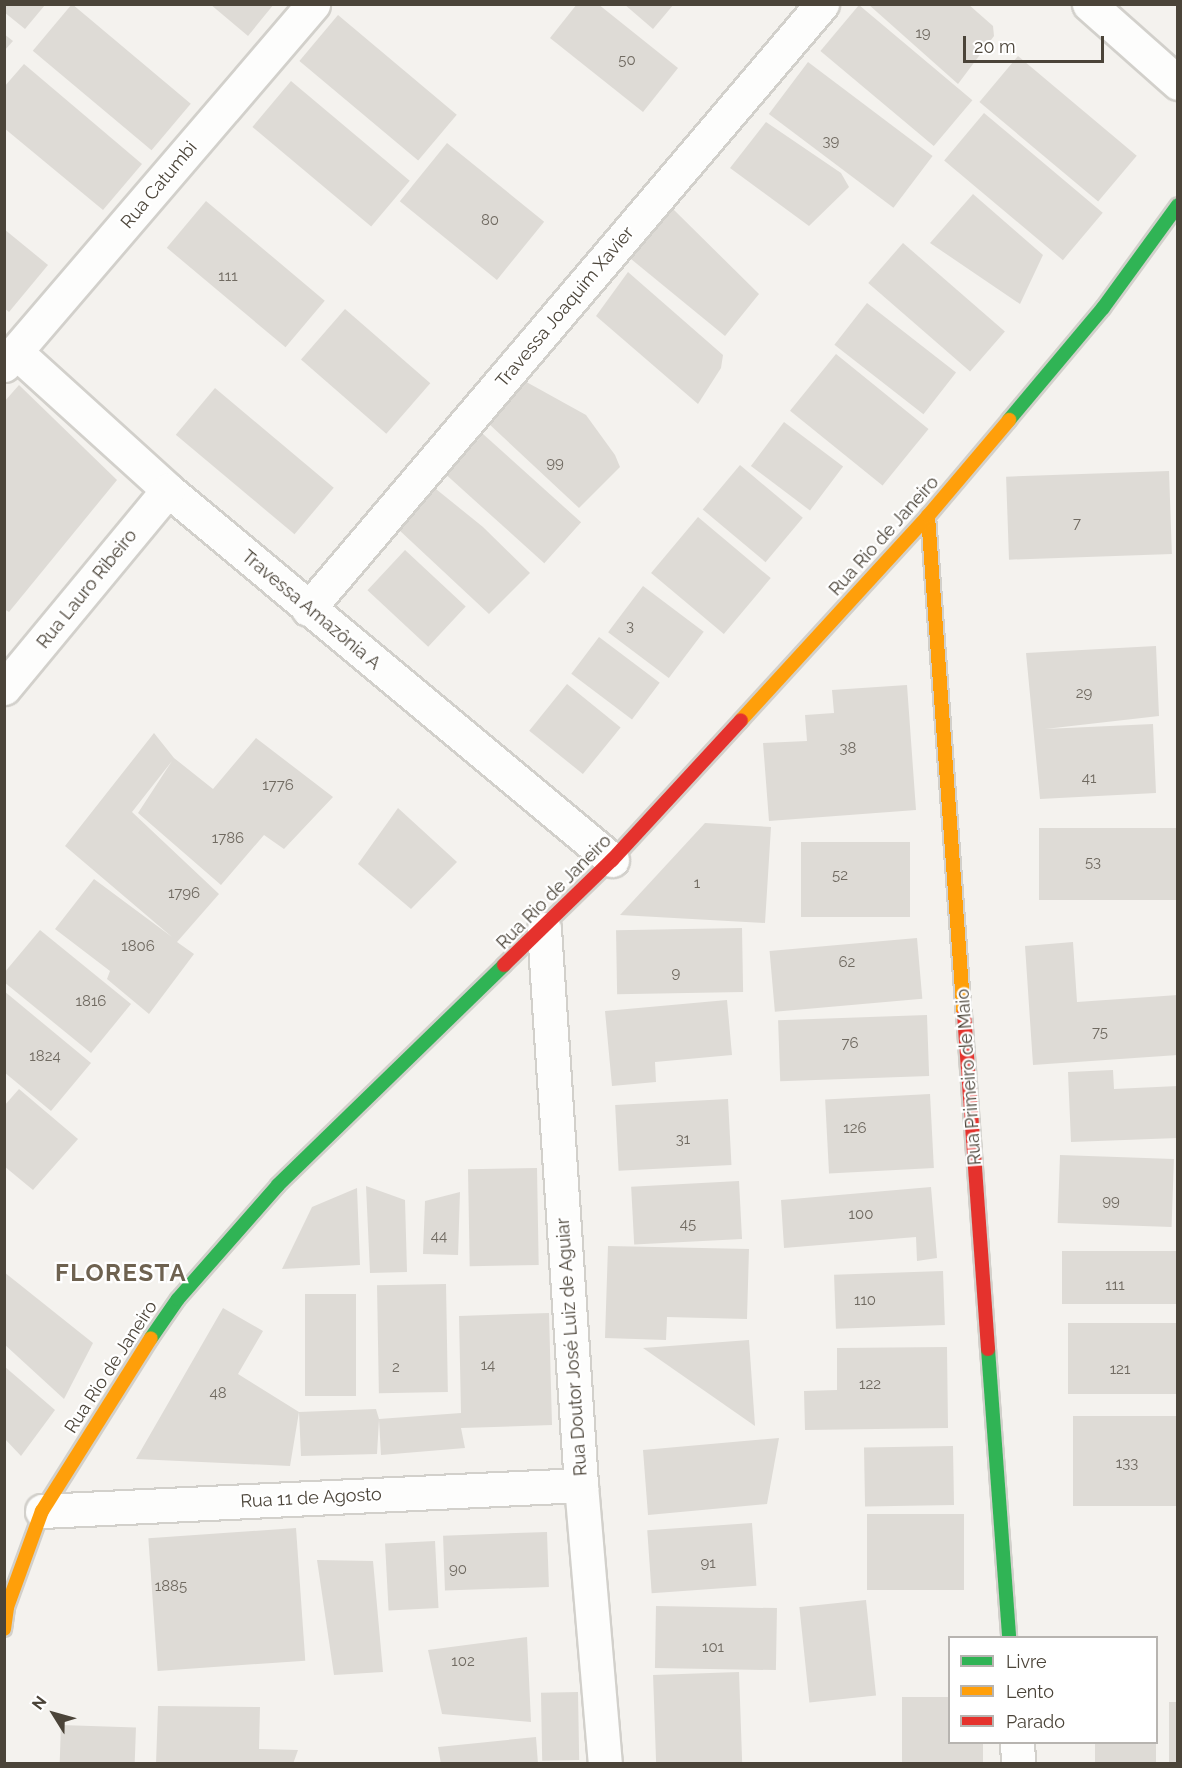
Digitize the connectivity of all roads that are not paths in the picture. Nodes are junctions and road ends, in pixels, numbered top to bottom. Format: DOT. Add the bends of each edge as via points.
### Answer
graph roads {
  1 [pos="313,4"];
  2 [pos="822,4"];
  3 [pos="1089,4"];
  4 [pos="1178,83"];
  5 [pos="1178,205"];
  6 [pos="10,358"];
  7 [pos="168,490"];
  8 [pos="928,516"];
  9 [pos="308,609"];
  10 [pos="8,678"];
  11 [pos="612,860"];
  12 [pos="544,929"];
  13 [pos="581,1485"];
  14 [pos="42,1511"];
  15 [pos="6,1614"];
  16 [pos="1009,1636"];
  17 [pos="1017,1744"];
  18 [pos="605,1764"];
  19 [pos="1018,1764"];
  1 -- 6 [label="street, Rua Catumbi"];
  2 -- 9 [label="street, Travessa Joaquim Xavier"];
  3 -- 4 [label="street"];
  5 -- 8 [label="main road, Rua Rio de Janeiro" via="1103,308"];
  6 -- 7 [label="street, Travessa Amazônia A"];
  7 -- 9 [label="street, Travessa Amazônia A"];
  7 -- 10 [label="street, Rua Lauro Ribeiro"];
  8 -- 11 [label="main road, Rua Rio de Janeiro"];
  8 -- 16 [label="main road, Rua Primeiro de Maio"];
  9 -- 11 [label="street, Travessa Amazônia A"];
  11 -- 12 [label="main road, Rua Rio de Janeiro"];
  12 -- 13 [label="street, Rua Doutor José Luiz de Aguiar"];
  12 -- 14 [label="main road, Rua Rio de Janeiro" via="278,1185 178,1299 98,1417"];
  13 -- 14 [label="street, Rua 11 de Agosto"];
  13 -- 18 [label="street, Rua Doutor José Luiz de Aguiar"];
  14 -- 15 [label="main road, Rua Rio de Janeiro"];
  17 -- 19 [label="street"];
}
